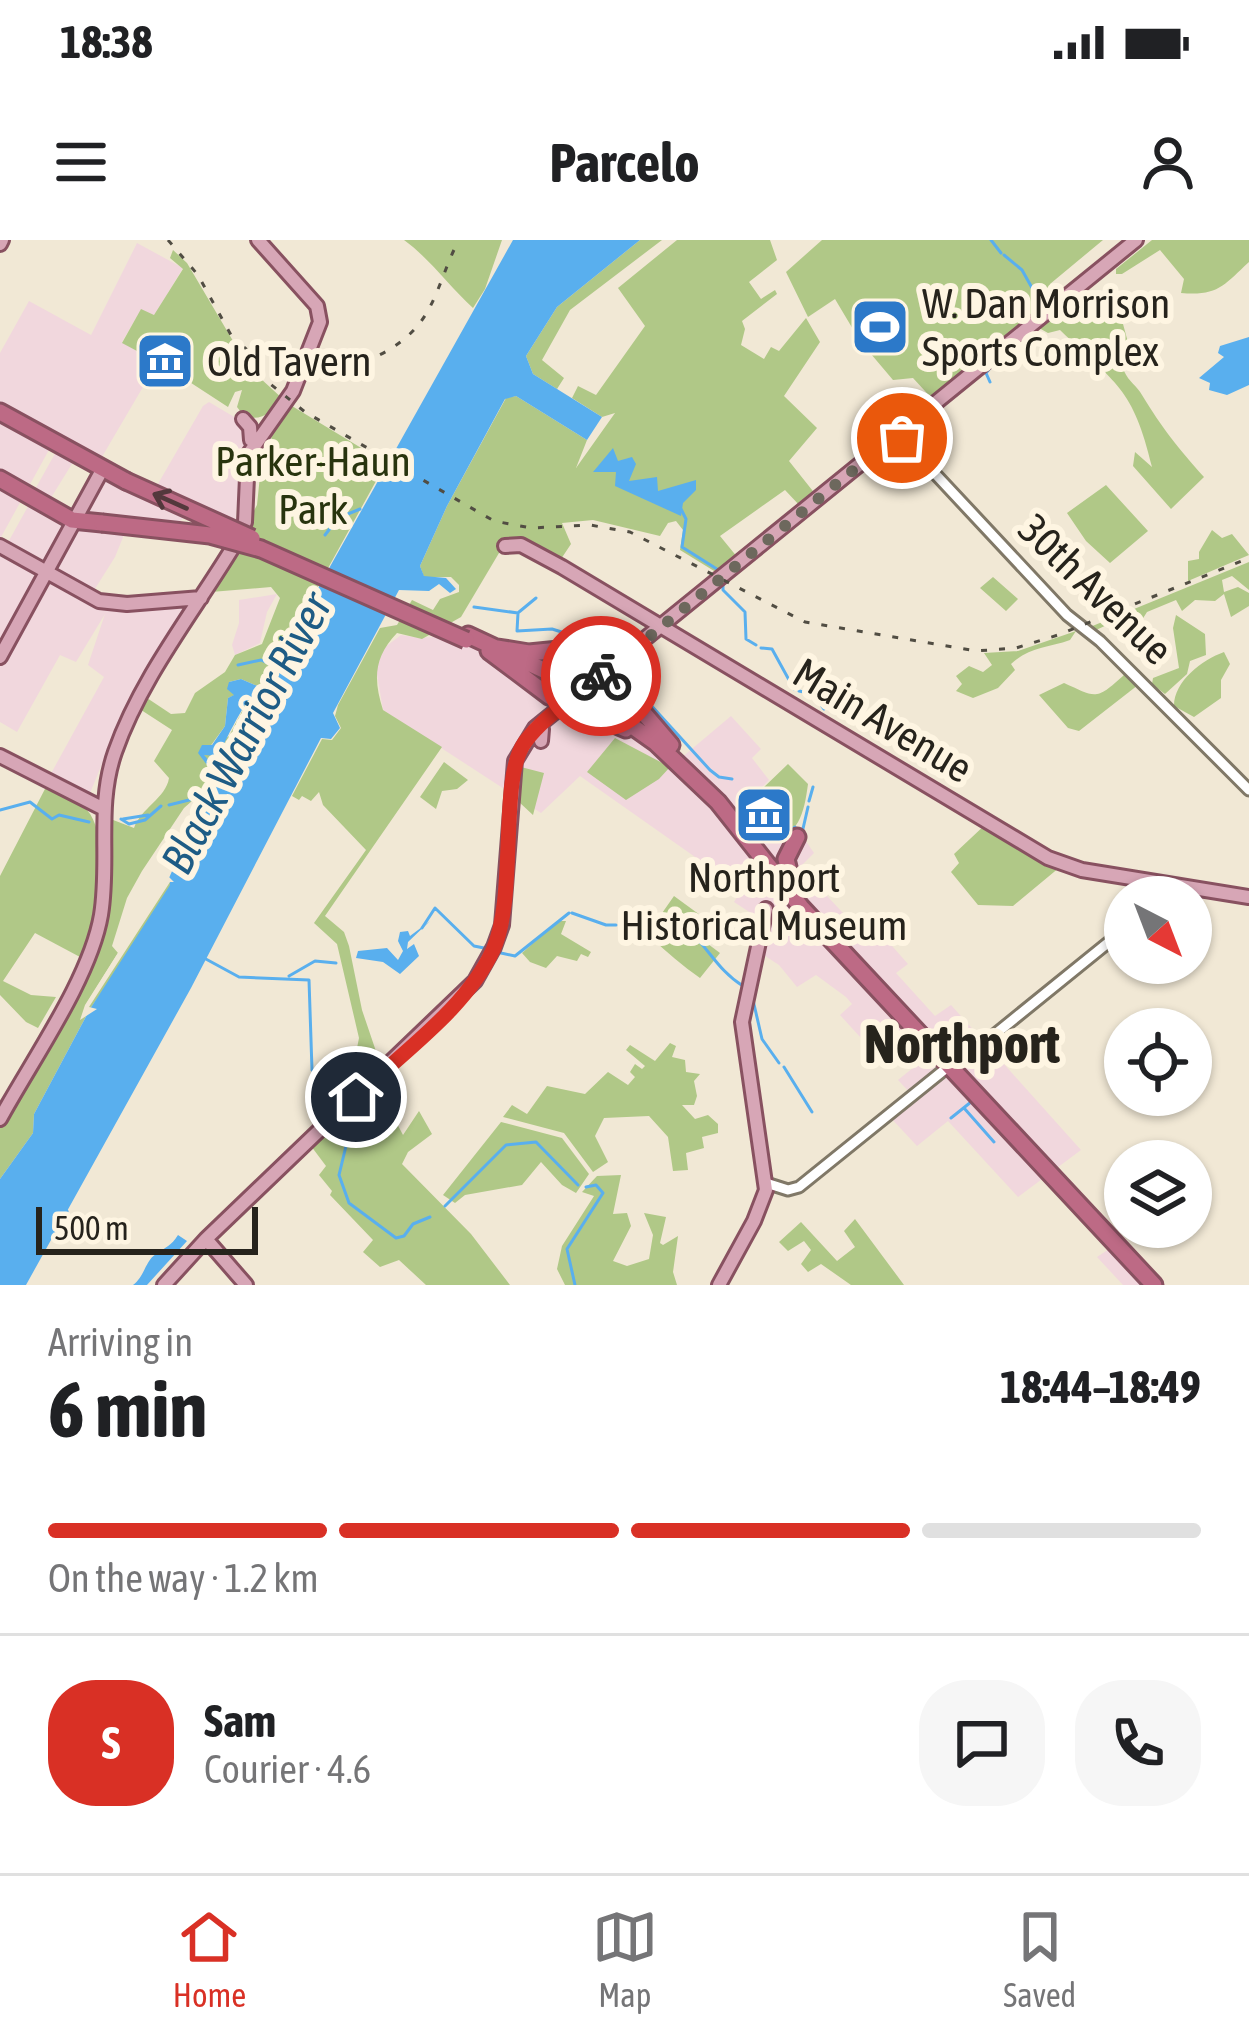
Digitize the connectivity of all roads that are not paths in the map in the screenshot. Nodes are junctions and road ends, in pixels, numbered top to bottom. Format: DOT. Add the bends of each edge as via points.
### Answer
graph roads {
  1 [pos="258,240"];
  2 [pos="1136,240"];
  3 [pos="0,412"];
  4 [pos="274,417"];
  5 [pos="243,419"];
  6 [pos="898,434"];
  7 [pos="251,440"];
  8 [pos="102,470"];
  9 [pos="0,479"];
  10 [pos="75,520"];
  11 [pos="505,546"];
  12 [pos="0,549"];
  13 [pos="44,574"];
  14 [pos="197,599"];
  15 [pos="662,626"];
  16 [pos="467,637"];
  17 [pos="0,646"];
  18 [pos="490,649"];
  19 [pos="595,656"];
  20 [pos="0,657"];
  21 [pos="623,657"];
  22 [pos="612,673"];
  23 [pos="558,704"];
  24 [pos="673,753"];
  25 [pos="0,756"];
  26 [pos="100,782"];
  27 [pos="1249,790"];
  28 [pos="81,800"];
  29 [pos="105,810"];
  30 [pos="100,826"];
  31 [pos="797,838"];
  32 [pos="749,839"];
  33 [pos="775,875"];
  34 [pos="1118,876"];
  35 [pos="793,888"];
  36 [pos="1212,891"];
  37 [pos="1249,897"];
  38 [pos="766,909"];
  39 [pos="814,918"];
  40 [pos="1104,946"];
  41 [pos="950,1066"];
  42 [pos="0,1108"];
  43 [pos="0,1119"];
  44 [pos="766,1184"];
  45 [pos="206,1239"];
  46 [pos="164,1285"];
  47 [pos="245,1285"];
  48 [pos="719,1285"];
  49 [pos="1154,1285"];
  1 -- 4 [label="main road" via="317,306 318,333"];
  2 -- 6 [label="main road"];
  3 -- 8 [label="highway"];
  4 -- 7 [label="main road"];
  4 -- 14 [label="main road" via="248,455 244,526"];
  5 -- 7 [label="main road"];
  6 -- 15 [label="main road"];
  6 -- 27 [label="street, 30th Avenue" via="1067,615"];
  7 -- 14 [label="main road" via="236,532"];
  8 -- 10 [label="main road"];
  16 -- 8 [label="highway, one-way, bridge"];
  9 -- 10 [label="highway"];
  10 -- 13 [label="main road"];
  10 -- 16 [label="highway, bridge" via="261,549"];
  11 -- 15 [label="main road, Main Avenue" via="521,545"];
  12 -- 13 [label="main road"];
  13 -- 14 [label="main road" via="110,604"];
  13 -- 17 [label="main road"];
  13 -- 20 [label="main road"];
  14 -- 26 [label="main road" via="119,730"];
  14 -- 29 [label="main road" via="123,730"];
  15 -- 21 [label="main road"];
  15 -- 34 [label="main road, Main Avenue" via="1048,858"];
  16 -- 18 [label="highway"];
  18 -- 19 [label="highway"];
  18 -- 23 [label="highway"];
  18 -- 24 [label="highway, bridge" via="603,703"];
  19 -- 21 [label="highway"];
  19 -- 22 [label="highway"];
  21 -- 22 [label="highway"];
  22 -- 23 [label="main road"];
  22 -- 24 [label="highway"];
  23 -- 24 [label="highway"];
  23 -- 45 [label="main road" via="515,761 504,915 485,966"];
  24 -- 32 [label="highway"];
  24 -- 35 [label="highway" via="736,813"];
  25 -- 28 [label="main road"];
  26 -- 28 [label="main road"];
  26 -- 29 [label="main road"];
  28 -- 29 [label="main road"];
  28 -- 30 [label="main road"];
  29 -- 30 [label="main road"];
  30 -- 42 [label="main road" via="90,937"];
  30 -- 43 [label="main road" via="103,899 92,947"];
  31 -- 35 [label="highway" via="786,859"];
  32 -- 33 [label="highway"];
  32 -- 33 [label="highway" via="749,866"];
  33 -- 39 [label="highway"];
  35 -- 39 [label="highway"];
  36 -- 37 [label="main road, Main Avenue"];
  38 -- 44 [label="main road" via="742,1022"];
  39 -- 41 [label="highway"];
  40 -- 41 [label="street"];
  41 -- 44 [label="street" via="799,1187"];
  41 -- 49 [label="highway"];
  44 -- 48 [label="main road"];
  45 -- 46 [label="main road"];
  45 -- 47 [label="main road"];
}
